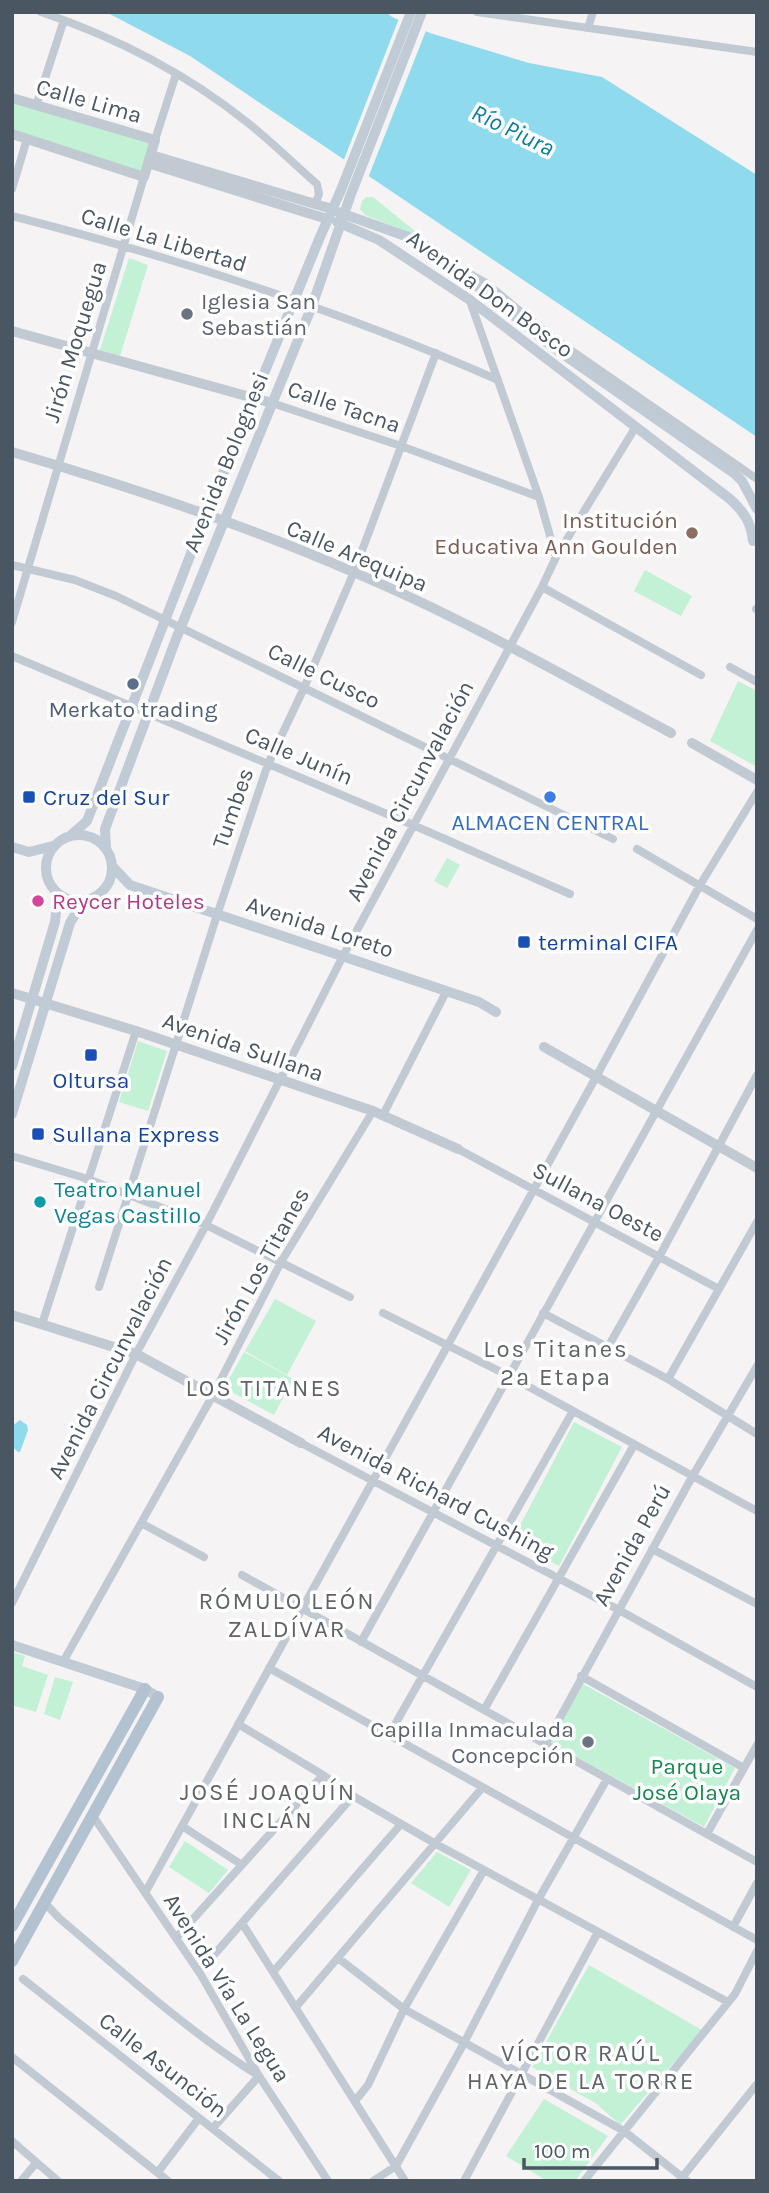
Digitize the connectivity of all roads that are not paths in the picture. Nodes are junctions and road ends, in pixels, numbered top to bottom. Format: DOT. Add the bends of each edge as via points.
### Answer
graph roads {
  1 [pos="41,12"];
  2 [pos="411,12"];
  3 [pos="422,12"];
  4 [pos="477,12"];
  5 [pos="593,12"];
  6 [pos="64,20"];
  7 [pos="588,28"];
  8 [pos="757,52"];
  9 [pos="176,74"];
  10 [pos="12,98"];
  11 [pos="36,106"];
  12 [pos="12,134"];
  13 [pos="27,139"];
  14 [pos="155,140"];
  15 [pos="149,159"];
  16 [pos="144,177"];
  17 [pos="12,189"];
  18 [pos="346,192"];
  19 [pos="315,204"];
  20 [pos="330,214"];
  21 [pos="12,216"];
  22 [pos="342,219"];
  23 [pos="124,247"];
  24 [pos="443,258"];
  25 [pos="470,300"];
  26 [pos="294,301"];
  27 [pos="312,306"];
  28 [pos="12,331"];
  29 [pos="92,353"];
  30 [pos="436,353"];
  31 [pos="498,380"];
  32 [pos="254,396"];
  33 [pos="272,403"];
  34 [pos="635,428"];
  35 [pos="401,446"];
  36 [pos="12,452"];
  37 [pos="57,465"];
  38 [pos="757,479"];
  39 [pos="539,497"];
  40 [pos="757,509"];
  41 [pos="206,515"];
  42 [pos="224,521"];
  43 [pos="755,541"];
  44 [pos="556,557"];
  45 [pos="12,565"];
  46 [pos="30,569"];
  47 [pos="354,572"];
  48 [pos="542,587"];
  49 [pos="166,619"];
  50 [pos="12,622"];
  51 [pos="182,626"];
  52 [pos="511,646"];
  53 [pos="12,656"];
  54 [pos="730,667"];
  55 [pos="701,675"];
  56 [pos="757,682"];
  57 [pos="304,688"];
  58 [pos="132,706"];
  59 [pos="149,714"];
  60 [pos="671,733"];
  61 [pos="692,743"];
  62 [pos="449,759"];
  63 [pos="268,764"];
  64 [pos="757,780"];
  65 [pos="757,792"];
  66 [pos="413,825"];
  67 [pos="70,836"];
  68 [pos="613,839"];
  69 [pos="53,846"];
  70 [pos="12,847"];
  71 [pos="106,849"];
  72 [pos="636,849"];
  73 [pos="29,852"];
  74 [pos="112,866"];
  75 [pos="45,870"];
  76 [pos="130,885"];
  77 [pos="700,885"];
  78 [pos="101,893"];
  79 [pos="58,894"];
  80 [pos="570,894"];
  81 [pos="88,900"];
  82 [pos="217,915"];
  83 [pos="757,919"];
  84 [pos="757,930"];
  85 [pos="343,956"];
  86 [pos="446,992"];
  87 [pos="12,993"];
  88 [pos="33,1000"];
  89 [pos="46,1004"];
  90 [pos="496,1012"];
  91 [pos="136,1031"];
  92 [pos="176,1045"];
  93 [pos="544,1047"];
  94 [pos="12,1066"];
  95 [pos="757,1075"];
  96 [pos="597,1077"];
  97 [pos="279,1080"];
  98 [pos="373,1111"];
  99 [pos="656,1111"];
  100 [pos="12,1114"];
  101 [pos="383,1115"];
  102 [pos="719,1146"];
  103 [pos="458,1149"];
  104 [pos="12,1156"];
  105 [pos="757,1168"];
  106 [pos="88,1179"];
  107 [pos="533,1189"];
  108 [pos="128,1194"];
  109 [pos="593,1221"];
  110 [pos="757,1222"];
  111 [pos="206,1226"];
  112 [pos="659,1257"];
  113 [pos="281,1262"];
  114 [pos="99,1287"];
  115 [pos="719,1289"];
  116 [pos="351,1297"];
  117 [pos="383,1313"];
  118 [pos="543,1313"];
  119 [pos="12,1315"];
  120 [pos="42,1324"];
  121 [pos="447,1345"];
  122 [pos="608,1347"];
  123 [pos="136,1354"];
  124 [pos="757,1366"];
  125 [pos="509,1376"];
  126 [pos="668,1379"];
  127 [pos="213,1395"];
  128 [pos="573,1411"];
  129 [pos="727,1417"];
  130 [pos="757,1434"];
  131 [pos="301,1443"];
  132 [pos="634,1445"];
  133 [pos="692,1477"];
  134 [pos="371,1481"];
  135 [pos="757,1511"];
  136 [pos="432,1513"];
  137 [pos="141,1523"];
  138 [pos="497,1547"];
  139 [pos="652,1549"];
  140 [pos="204,1557"];
  141 [pos="242,1575"];
  142 [pos="558,1579"];
  143 [pos="12,1603"];
  144 [pos="757,1604"];
  145 [pos="302,1609"];
  146 [pos="619,1611"];
  147 [pos="361,1642"];
  148 [pos="12,1645"];
  149 [pos="63,1662"];
  150 [pos="269,1668"];
  151 [pos="582,1676"];
  152 [pos="424,1677"];
  153 [pos="757,1687"];
  154 [pos="145,1689"];
  155 [pos="158,1697"];
  156 [pos="484,1710"];
  157 [pos="238,1724"];
  158 [pos="389,1735"];
  159 [pos="545,1745"];
  160 [pos="757,1745"];
  161 [pos="744,1768"];
  162 [pos="323,1775"];
  163 [pos="607,1779"];
  164 [pos="482,1788"];
  165 [pos="353,1796"];
  166 [pos="93,1816"];
  167 [pos="401,1824"];
  168 [pos="182,1826"];
  169 [pos="708,1832"];
  170 [pos="573,1839"];
  171 [pos="436,1844"];
  172 [pos="757,1862"];
  173 [pos="242,1866"];
  174 [pos="484,1871"];
  175 [pos="757,1883"];
  176 [pos="145,1893"];
  177 [pos="538,1900"];
  178 [pos="45,1903"];
  179 [pos="242,1923"];
  180 [pos="12,1926"];
  181 [pos="733,1927"];
  182 [pos="598,1932"];
  183 [pos="176,1938"];
  184 [pos="757,1940"];
  185 [pos="757,1951"];
  186 [pos="338,1958"];
  187 [pos="12,1961"];
  188 [pos="274,1971"];
  189 [pos="199,1972"];
  190 [pos="23,1979"];
  191 [pos="728,2002"];
  192 [pos="296,2007"];
  193 [pos="404,2009"];
  194 [pos="464,2043"];
  195 [pos="12,2057"];
  196 [pos="521,2075"];
  197 [pos="259,2076"];
  198 [pos="757,2084"];
  199 [pos="355,2101"];
  200 [pos="199,2118"];
  201 [pos="213,2128"];
  202 [pos="624,2131"];
  203 [pos="12,2141"];
  204 [pos="36,2162"];
  205 [pos="396,2166"];
  206 [pos="158,2172"];
  207 [pos="682,2180"];
  208 [pos="21,2181"];
  209 [pos="58,2181"];
  210 [pos="168,2181"];
  211 [pos="279,2181"];
  212 [pos="328,2181"];
  213 [pos="373,2181"];
  214 [pos="405,2181"];
  215 [pos="464,2181"];
  216 [pos="584,2181"];
  1 -- 6 [label="street"];
  2 -- 18 [label="main road, Avenida Bolognesi"];
  3 -- 18 [label="main road, Avenida Bolognesi"];
  4 -- 7 [label="street"];
  5 -- 7 [label="street"];
  6 -- 9 [label="street"];
  6 -- 11 [label="street"];
  7 -- 8 [label="street"];
  9 -- 14 [label="street, Jirón Moquegua"];
  9 -- 19 [label="street" via="249,124 317,184"];
  10 -- 11 [label="street, Calle Lima"];
  11 -- 14 [label="street, Calle Lima"];
  12 -- 13 [label="street"];
  13 -- 16 [label="street"];
  13 -- 17 [label="street"];
  14 -- 15 [label="street, Jirón Moquegua"];
  15 -- 16 [label="street, Jirón Moquegua"];
  15 -- 19 [label="street, Avenida Don Bosco"];
  15 -- 20 [label="street, Avenida Don Bosco"];
  16 -- 23 [label="street, Jirón Moquegua"];
  18 -- 20 [label="main road, Avenida Bolognesi"];
  18 -- 22 [label="main road, Avenida Bolognesi"];
  19 -- 20 [label="street, Avenida Don Bosco"];
  20 -- 22 [label="main road, Avenida Don Bosco"];
  20 -- 26 [label="main road, Avenida Bolognesi"];
  21 -- 23 [label="street, Calle La Libertad"];
  22 -- 24 [label="main road, Avenida Don Bosco" via="411,238"];
  22 -- 25 [label="main road, Avenida Don Bosco"];
  22 -- 27 [label="main road, Avenida Bolognesi"];
  23 -- 26 [label="street, Calle La Libertad"];
  23 -- 29 [label="street, Jirón Moquegua"];
  24 -- 38 [label="street" via="486,283 549,335"];
  24 -- 40 [label="main road, Avenida Don Bosco" via="554,348 735,474"];
  25 -- 31 [label="street"];
  25 -- 34 [label="main road, Avenida Don Bosco"];
  26 -- 27 [label="street, Calle La Libertad"];
  26 -- 32 [label="main road, Avenida Bolognesi"];
  27 -- 30 [label="street, Calle La Libertad"];
  27 -- 33 [label="main road, Avenida Bolognesi"];
  28 -- 29 [label="street, Calle Tacna"];
  29 -- 32 [label="street, Calle Tacna"];
  29 -- 37 [label="street, Jirón Moquegua"];
  30 -- 31 [label="street, Calle La Libertad"];
  30 -- 35 [label="street, Tumbes"];
  31 -- 39 [label="street"];
  32 -- 33 [label="street, Calle Tacna"];
  32 -- 41 [label="main road, Avenida Bolognesi"];
  33 -- 35 [label="street, Calle Tacna"];
  33 -- 42 [label="main road, Avenida Bolognesi"];
  34 -- 43 [label="main road, Avenida Don Bosco" via="741,509"];
  34 -- 44 [label="street, Avenida Circunvalación"];
  35 -- 39 [label="street, Calle Tacna"];
  35 -- 47 [label="street, Tumbes"];
  36 -- 37 [label="street, Calle Arequipa"];
  37 -- 41 [label="street, Calle Arequipa"];
  37 -- 46 [label="street, Jirón Moquegua"];
  39 -- 44 [label="street"];
  41 -- 42 [label="street, Calle Arequipa"];
  41 -- 49 [label="main road, Avenida Bolognesi"];
  42 -- 47 [label="street, Calle Arequipa"];
  42 -- 51 [label="main road, Avenida Bolognesi"];
  44 -- 48 [label="street, Avenida Circunvalación"];
  45 -- 46 [label="street, Calle Cusco"];
  46 -- 49 [label="street, Calle Cusco" via="75,580"];
  46 -- 50 [label="street, Jirón Moquegua"];
  47 -- 52 [label="street, Calle Arequipa"];
  47 -- 57 [label="street, Tumbes"];
  48 -- 52 [label="street, Avenida Circunvalación"];
  48 -- 55 [label="street"];
  49 -- 51 [label="street, Calle Cusco"];
  49 -- 58 [label="main road, Avenida Bolognesi"];
  51 -- 57 [label="street, Calle Cusco"];
  51 -- 59 [label="main road, Avenida Bolognesi"];
  52 -- 60 [label="street, Calle Arequipa"];
  52 -- 62 [label="street, Avenida Circunvalación"];
  53 -- 58 [label="street, Calle Junín"];
  54 -- 56 [label="street"];
  57 -- 62 [label="street, Calle Cusco"];
  57 -- 63 [label="street, Tumbes"];
  58 -- 59 [label="street, Calle Junín"];
  58 -- 67 [label="main road, Avenida Bolognesi" via="87,821"];
  59 -- 63 [label="street, Calle Junín"];
  59 -- 71 [label="main road, Avenida Bolognesi" via="105,829"];
  61 -- 64 [label="street"];
  62 -- 66 [label="street, Avenida Circunvalación"];
  62 -- 68 [label="street, Calle Cusco"];
  63 -- 66 [label="street, Calle Junín"];
  63 -- 82 [label="street, Tumbes"];
  65 -- 77 [label="street"];
  66 -- 80 [label="street, Calle Junín"];
  66 -- 85 [label="street, Avenida Circunvalación"];
  67 -- 69 [label="main road"];
  67 -- 71 [label="main road" via="90,837"];
  69 -- 73 [label="main road"];
  69 -- 75 [label="main road"];
  70 -- 73 [label="main road"];
  71 -- 74 [label="main road"];
  72 -- 77 [label="street"];
  73 -- 75 [label="main road"];
  74 -- 76 [label="main road, Avenida Loreto"];
  74 -- 78 [label="main road"];
  75 -- 79 [label="main road"];
  76 -- 78 [label="main road"];
  76 -- 82 [label="main road, Avenida Loreto"];
  77 -- 83 [label="street"];
  77 -- 96 [label="street"];
  78 -- 81 [label="main road"];
  79 -- 81 [label="main road" via="72,901"];
  79 -- 88 [label="main road" via="55,922"];
  81 -- 89 [label="main road" via="71,923"];
  82 -- 85 [label="main road, Avenida Loreto"];
  82 -- 92 [label="street, Tumbes"];
  84 -- 99 [label="street"];
  85 -- 86 [label="main road, Avenida Loreto"];
  85 -- 97 [label="street, Avenida Circunvalación"];
  86 -- 90 [label="main road, Avenida Loreto"];
  86 -- 101 [label="street"];
  87 -- 88 [label="street, Avenida Sullana"];
  88 -- 89 [label="street, Avenida Sullana"];
  88 -- 94 [label="main road"];
  89 -- 91 [label="street, Avenida Sullana"];
  89 -- 100 [label="main road"];
  91 -- 92 [label="street, Avenida Sullana"];
  91 -- 106 [label="street"];
  92 -- 97 [label="street, Avenida Sullana"];
  92 -- 108 [label="street, Tumbes"];
  93 -- 96 [label="street"];
  95 -- 102 [label="street"];
  96 -- 99 [label="street"];
  96 -- 107 [label="street"];
  97 -- 98 [label="street, Avenida Sullana"];
  97 -- 111 [label="street, Avenida Circunvalación"];
  98 -- 101 [label="street, Avenida Sullana"];
  98 -- 113 [label="street, Jirón Los Titanes"];
  99 -- 102 [label="street"];
  99 -- 109 [label="street"];
  101 -- 103 [label="street, Avenida Sullana"];
  102 -- 105 [label="street"];
  102 -- 112 [label="street"];
  103 -- 107 [label="street, Sullana Oeste"];
  104 -- 106 [label="street"];
  106 -- 108 [label="street"];
  106 -- 120 [label="street"];
  107 -- 109 [label="street, Sullana Oeste"];
  107 -- 121 [label="street"];
  108 -- 111 [label="street"];
  108 -- 114 [label="street, Tumbes"];
  109 -- 112 [label="street, Sullana Oeste"];
  109 -- 118 [label="street"];
  110 -- 115 [label="street"];
  111 -- 113 [label="street"];
  111 -- 123 [label="street, Avenida Circunvalación"];
  112 -- 115 [label="street, Sullana Oeste"];
  112 -- 122 [label="street"];
  113 -- 116 [label="street"];
  113 -- 127 [label="street, Jirón Los Titanes"];
  115 -- 126 [label="street"];
  117 -- 121 [label="street"];
  118 -- 122 [label="street"];
  118 -- 125 [label="street"];
  119 -- 120 [label="street, Avenida Richard Cushing"];
  120 -- 123 [label="street, Avenida Richard Cushing"];
  121 -- 125 [label="street"];
  121 -- 134 [label="street"];
  122 -- 126 [label="street"];
  123 -- 127 [label="street, Avenida Richard Cushing"];
  123 -- 143 [label="street, Avenida Circunvalación"];
  124 -- 129 [label="street, Avenida Perú"];
  125 -- 128 [label="street"];
  125 -- 136 [label="street"];
  126 -- 129 [label="street"];
  127 -- 131 [label="street, Avenida Richard Cushing"];
  127 -- 137 [label="street, Jirón Los Titanes"];
  128 -- 132 [label="street"];
  128 -- 138 [label="street"];
  129 -- 130 [label="street"];
  129 -- 133 [label="street, Avenida Perú"];
  131 -- 134 [label="street, Avenida Richard Cushing"];
  132 -- 133 [label="street"];
  132 -- 142 [label="street"];
  133 -- 135 [label="street"];
  133 -- 139 [label="street, Avenida Perú"];
  134 -- 136 [label="street, Avenida Richard Cushing"];
  134 -- 145 [label="street"];
  136 -- 138 [label="street, Avenida Richard Cushing"];
  136 -- 147 [label="street"];
  137 -- 140 [label="street"];
  137 -- 149 [label="street, Jirón Los Titanes"];
  138 -- 142 [label="street, Avenida Richard Cushing"];
  138 -- 152 [label="street"];
  139 -- 144 [label="street"];
  139 -- 146 [label="street, Avenida Perú"];
  141 -- 145 [label="street"];
  142 -- 146 [label="street, Avenida Richard Cushing"];
  142 -- 156 [label="street"];
  145 -- 147 [label="street"];
  145 -- 150 [label="street"];
  146 -- 151 [label="street, Avenida Perú"];
  146 -- 153 [label="street, Avenida Richard Cushing"];
  147 -- 152 [label="street"];
  148 -- 149 [label="main road"];
  149 -- 154 [label="main road"];
  150 -- 157 [label="street"];
  150 -- 158 [label="street"];
  151 -- 159 [label="street, Avenida Perú"];
  151 -- 161 [label="street"];
  152 -- 156 [label="street"];
  152 -- 158 [label="street"];
  154 -- 155 [label="main road"];
  154 -- 180 [label="main road"];
  155 -- 166 [label="main road"];
  156 -- 159 [label="street"];
  157 -- 162 [label="street"];
  157 -- 168 [label="street"];
  158 -- 164 [label="street"];
  159 -- 163 [label="street"];
  160 -- 161 [label="street"];
  161 -- 169 [label="street"];
  162 -- 165 [label="street"];
  162 -- 173 [label="street"];
  163 -- 169 [label="street"];
  163 -- 170 [label="street"];
  164 -- 170 [label="street"];
  164 -- 171 [label="street"];
  165 -- 167 [label="street"];
  165 -- 179 [label="street"];
  166 -- 176 [label="street, Avenida Vía La Legua"];
  166 -- 178 [label="main road"];
  167 -- 171 [label="street"];
  167 -- 188 [label="street"];
  168 -- 173 [label="street"];
  168 -- 176 [label="street"];
  169 -- 172 [label="street"];
  170 -- 177 [label="street"];
  170 -- 181 [label="street"];
  171 -- 174 [label="street"];
  171 -- 186 [label="street"];
  173 -- 183 [label="street"];
  174 -- 177 [label="street"];
  174 -- 193 [label="street"];
  175 -- 181 [label="street"];
  176 -- 183 [label="street, Avenida Vía La Legua"];
  177 -- 182 [label="street"];
  177 -- 194 [label="street"];
  178 -- 187 [label="main road"];
  178 -- 197 [label="street" via="159,2001"];
  179 -- 188 [label="street"];
  179 -- 189 [label="street"];
  181 -- 184 [label="street"];
  182 -- 191 [label="street"];
  182 -- 196 [label="street"];
  183 -- 189 [label="street, Avenida Vía La Legua"];
  185 -- 191 [label="street"];
  186 -- 192 [label="street"];
  186 -- 193 [label="street"];
  188 -- 192 [label="street"];
  189 -- 197 [label="street, Avenida Vía La Legua"];
  190 -- 200 [label="street, Calle Asunción"];
  191 -- 202 [label="street"];
  192 -- 199 [label="street"];
  193 -- 194 [label="street"];
  193 -- 199 [label="street" via="368,2085"];
  194 -- 196 [label="street"];
  194 -- 205 [label="street"];
  195 -- 206 [label="street"];
  196 -- 202 [label="street"];
  196 -- 215 [label="street"];
  197 -- 201 [label="street"];
  197 -- 212 [label="street, Avenida Vía La Legua"];
  198 -- 207 [label="street"];
  199 -- 205 [label="street"];
  200 -- 201 [label="street, Calle Asunción"];
  200 -- 206 [label="street"];
  201 -- 211 [label="street, Calle Asunción"];
  202 -- 207 [label="street"];
  202 -- 216 [label="street"];
  203 -- 204 [label="street"];
  204 -- 208 [label="street"];
  204 -- 209 [label="street"];
  205 -- 213 [label="street"];
  205 -- 214 [label="street"];
  206 -- 210 [label="street"];
}
